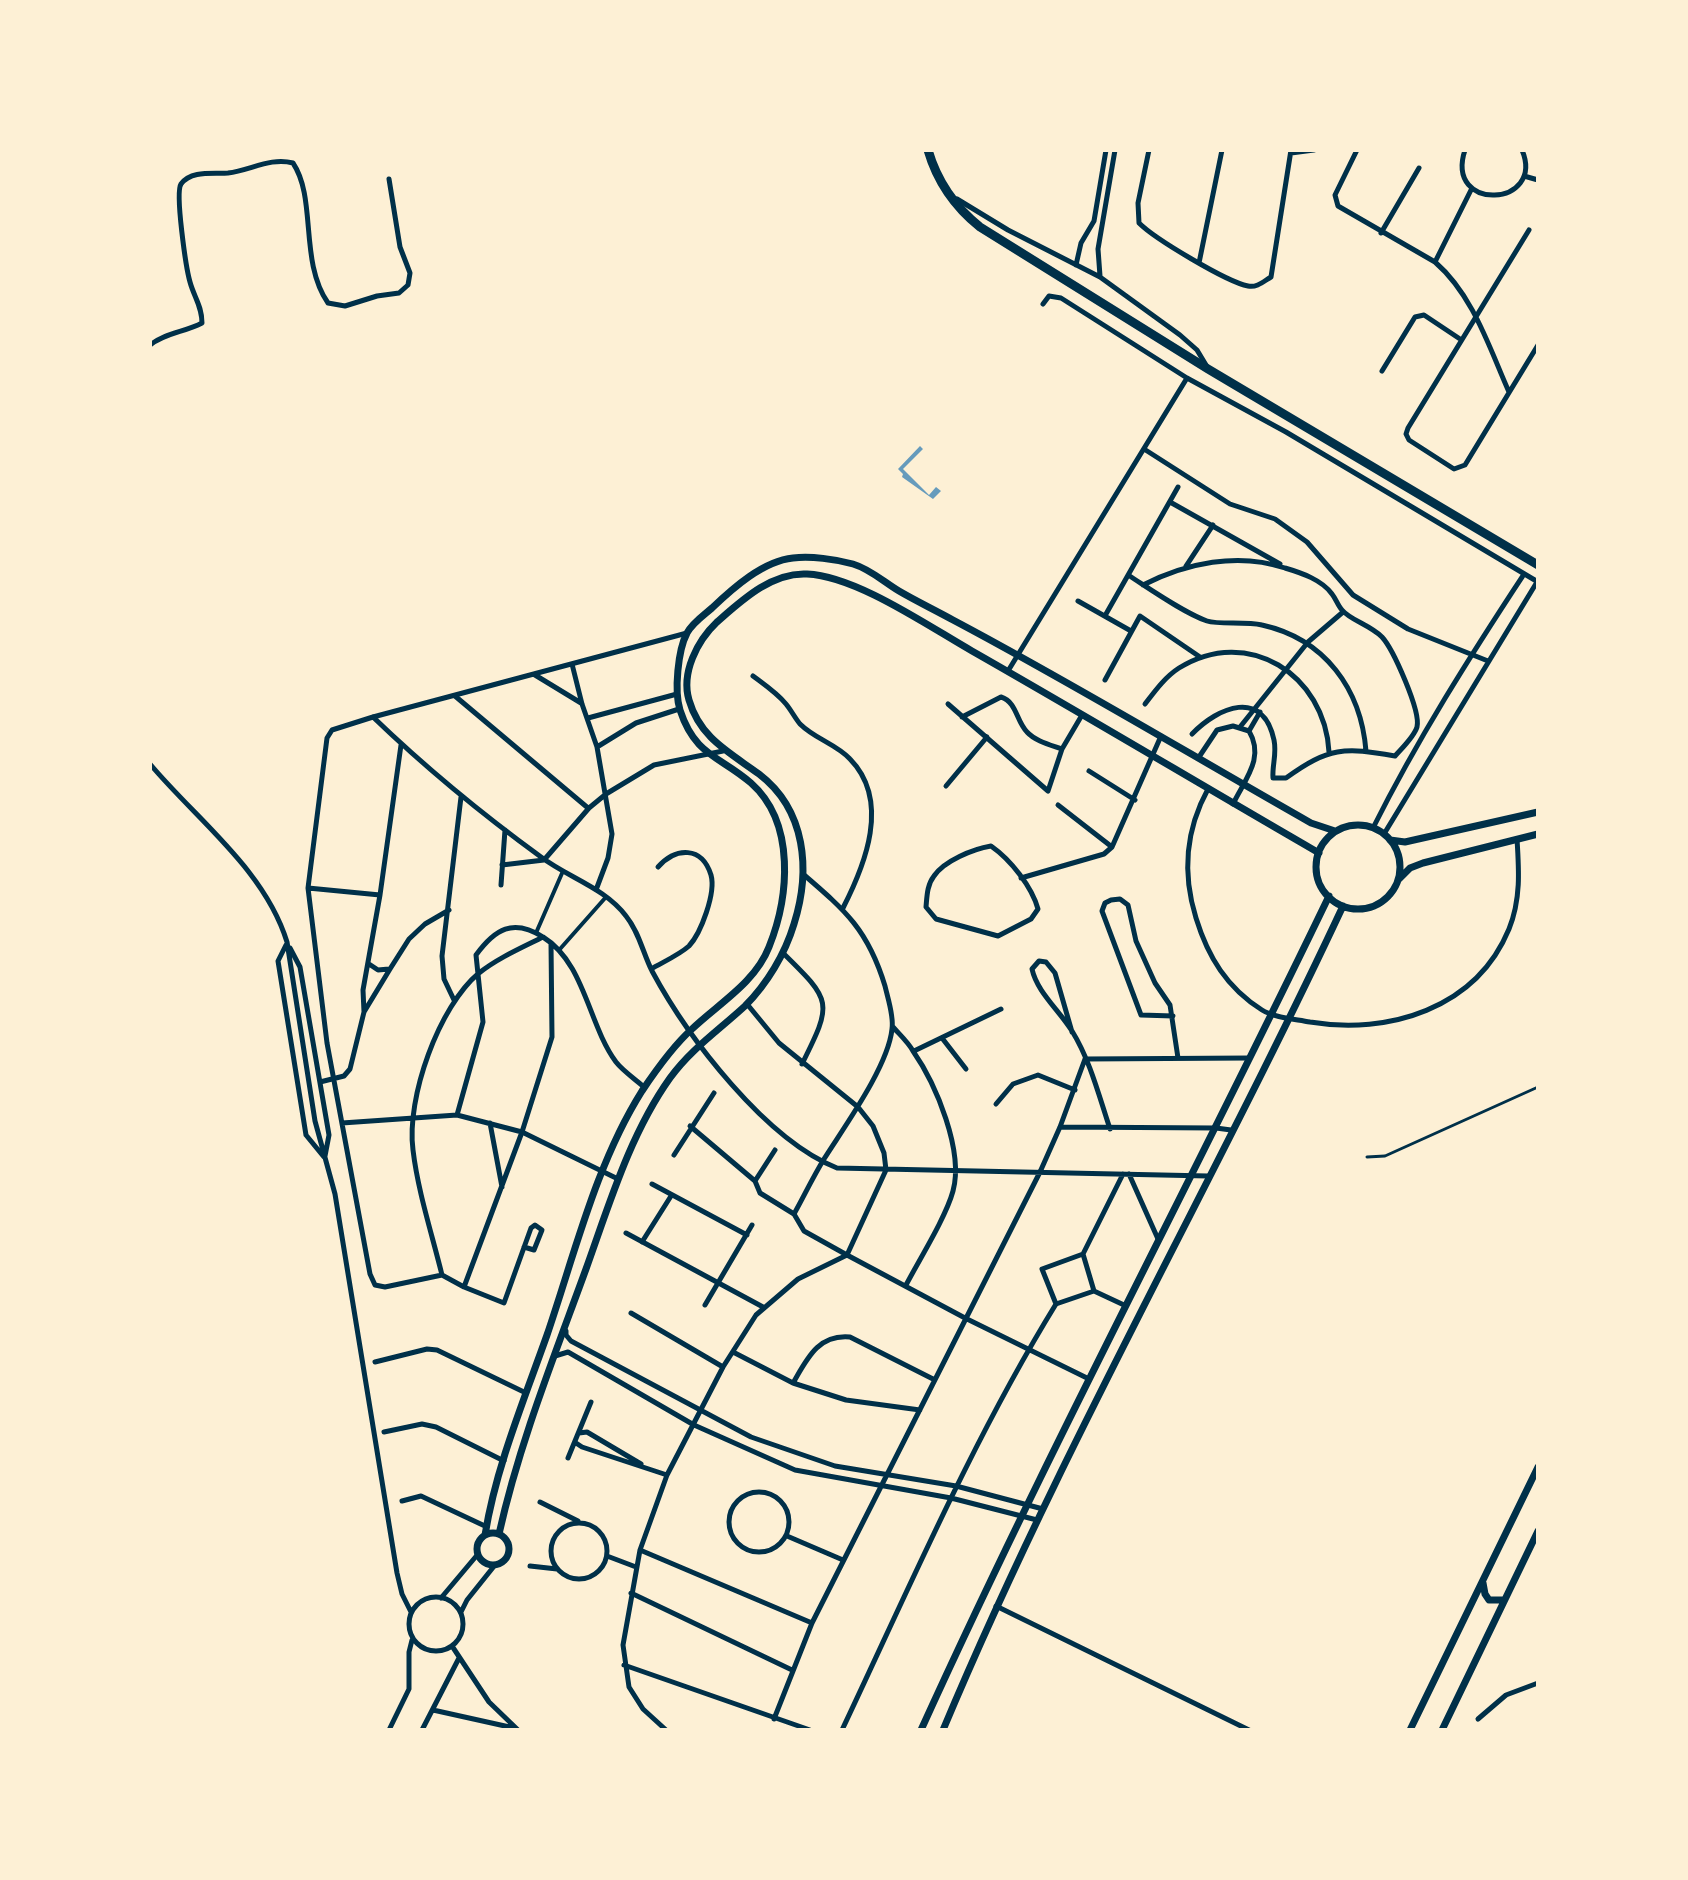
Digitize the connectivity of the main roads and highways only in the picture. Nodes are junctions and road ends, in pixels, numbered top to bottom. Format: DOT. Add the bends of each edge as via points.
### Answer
graph roads {
  1 [pos="928,150"];
  2 [pos="1538,565"];
  1 -- 2 [label="highway" via="948,193 980,227"];
}
